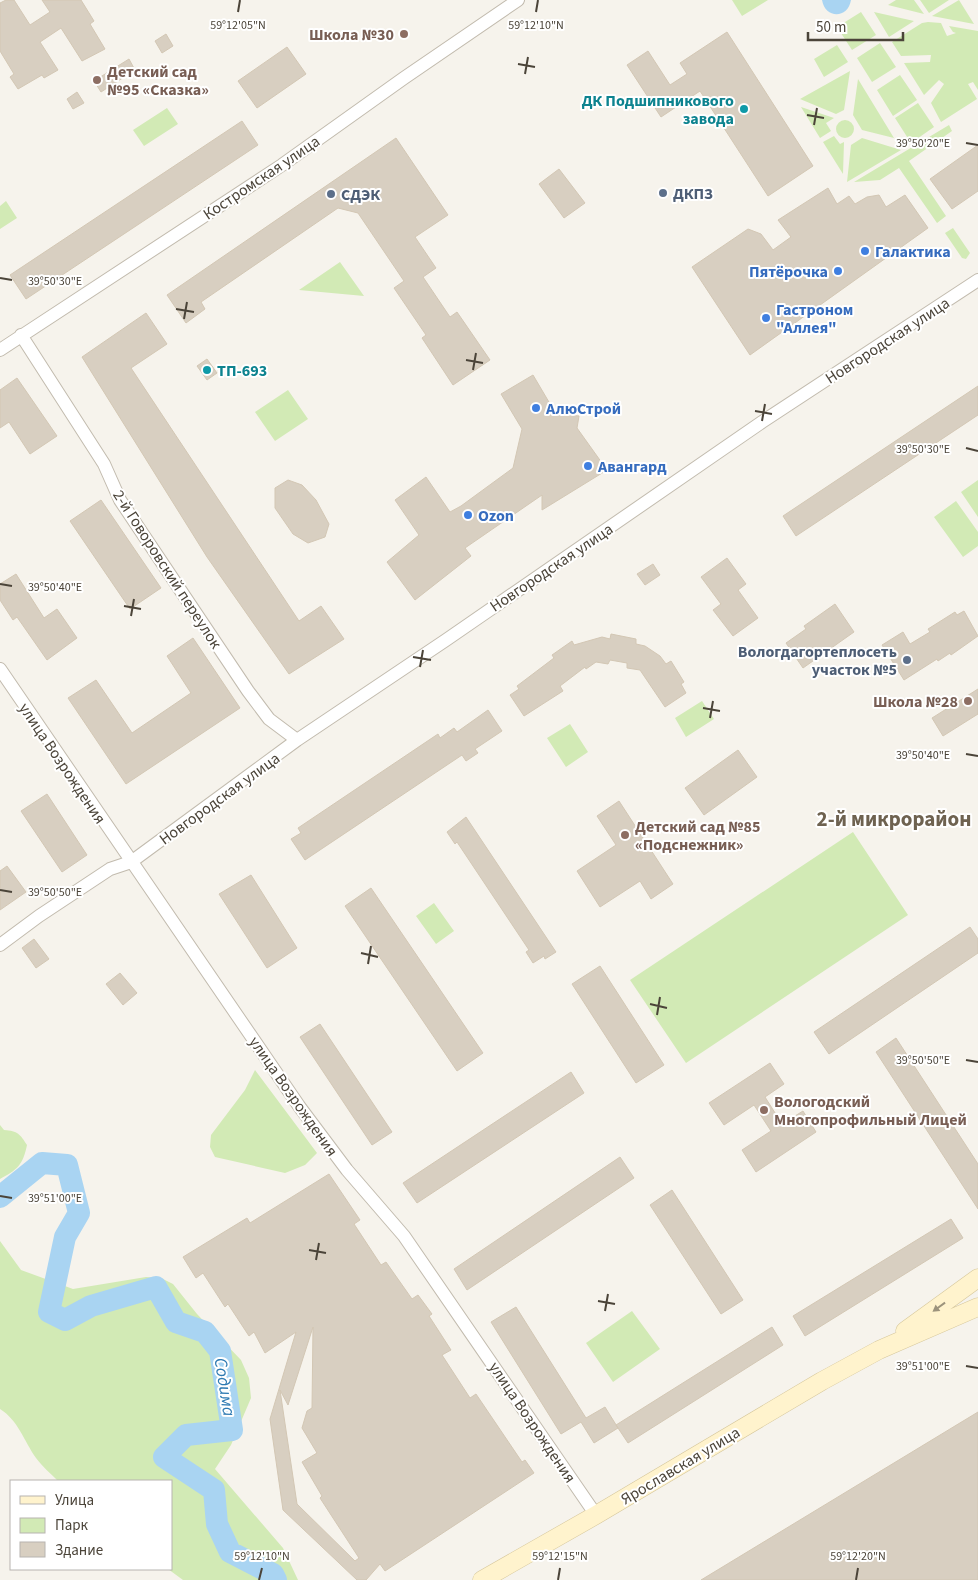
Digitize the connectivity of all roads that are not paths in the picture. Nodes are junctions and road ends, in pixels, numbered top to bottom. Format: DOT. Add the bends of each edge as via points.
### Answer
graph roads {
  1 [pos="518,0"];
  2 [pos="978,280"];
  3 [pos="21,335"];
  4 [pos="0,350"];
  5 [pos="0,669"];
  6 [pos="297,740"];
  7 [pos="131,862"];
  8 [pos="0,945"];
  9 [pos="978,1278"];
  10 [pos="978,1307"];
  11 [pos="878,1350"];
  12 [pos="596,1516"];
  13 [pos="482,1580"];
  1 -- 3 [label="street, Костромская улица" via="282,165"];
  2 -- 6 [label="street, Новгородская улица" via="762,422"];
  3 -- 4 [label="street, Костромская улица"];
  3 -- 6 [label="street, 2-й Говоровский переулок" via="104,464 120,500 248,691 269,719"];
  5 -- 7 [label="street, улица Возрождения"];
  6 -- 7 [label="street, Новгородская улица"];
  7 -- 8 [label="street, Новгородская улица" via="110,868"];
  7 -- 12 [label="street, улица Возрождения" via="299,1106 347,1170 404,1236"];
  9 -- 11 [label="street, Ярославская улица, one-way"];
  10 -- 11 [label="street, Ярославская улица"];
  11 -- 12 [label="street, Ярославская улица"];
  12 -- 13 [label="street, Ярославская улица"];
}
